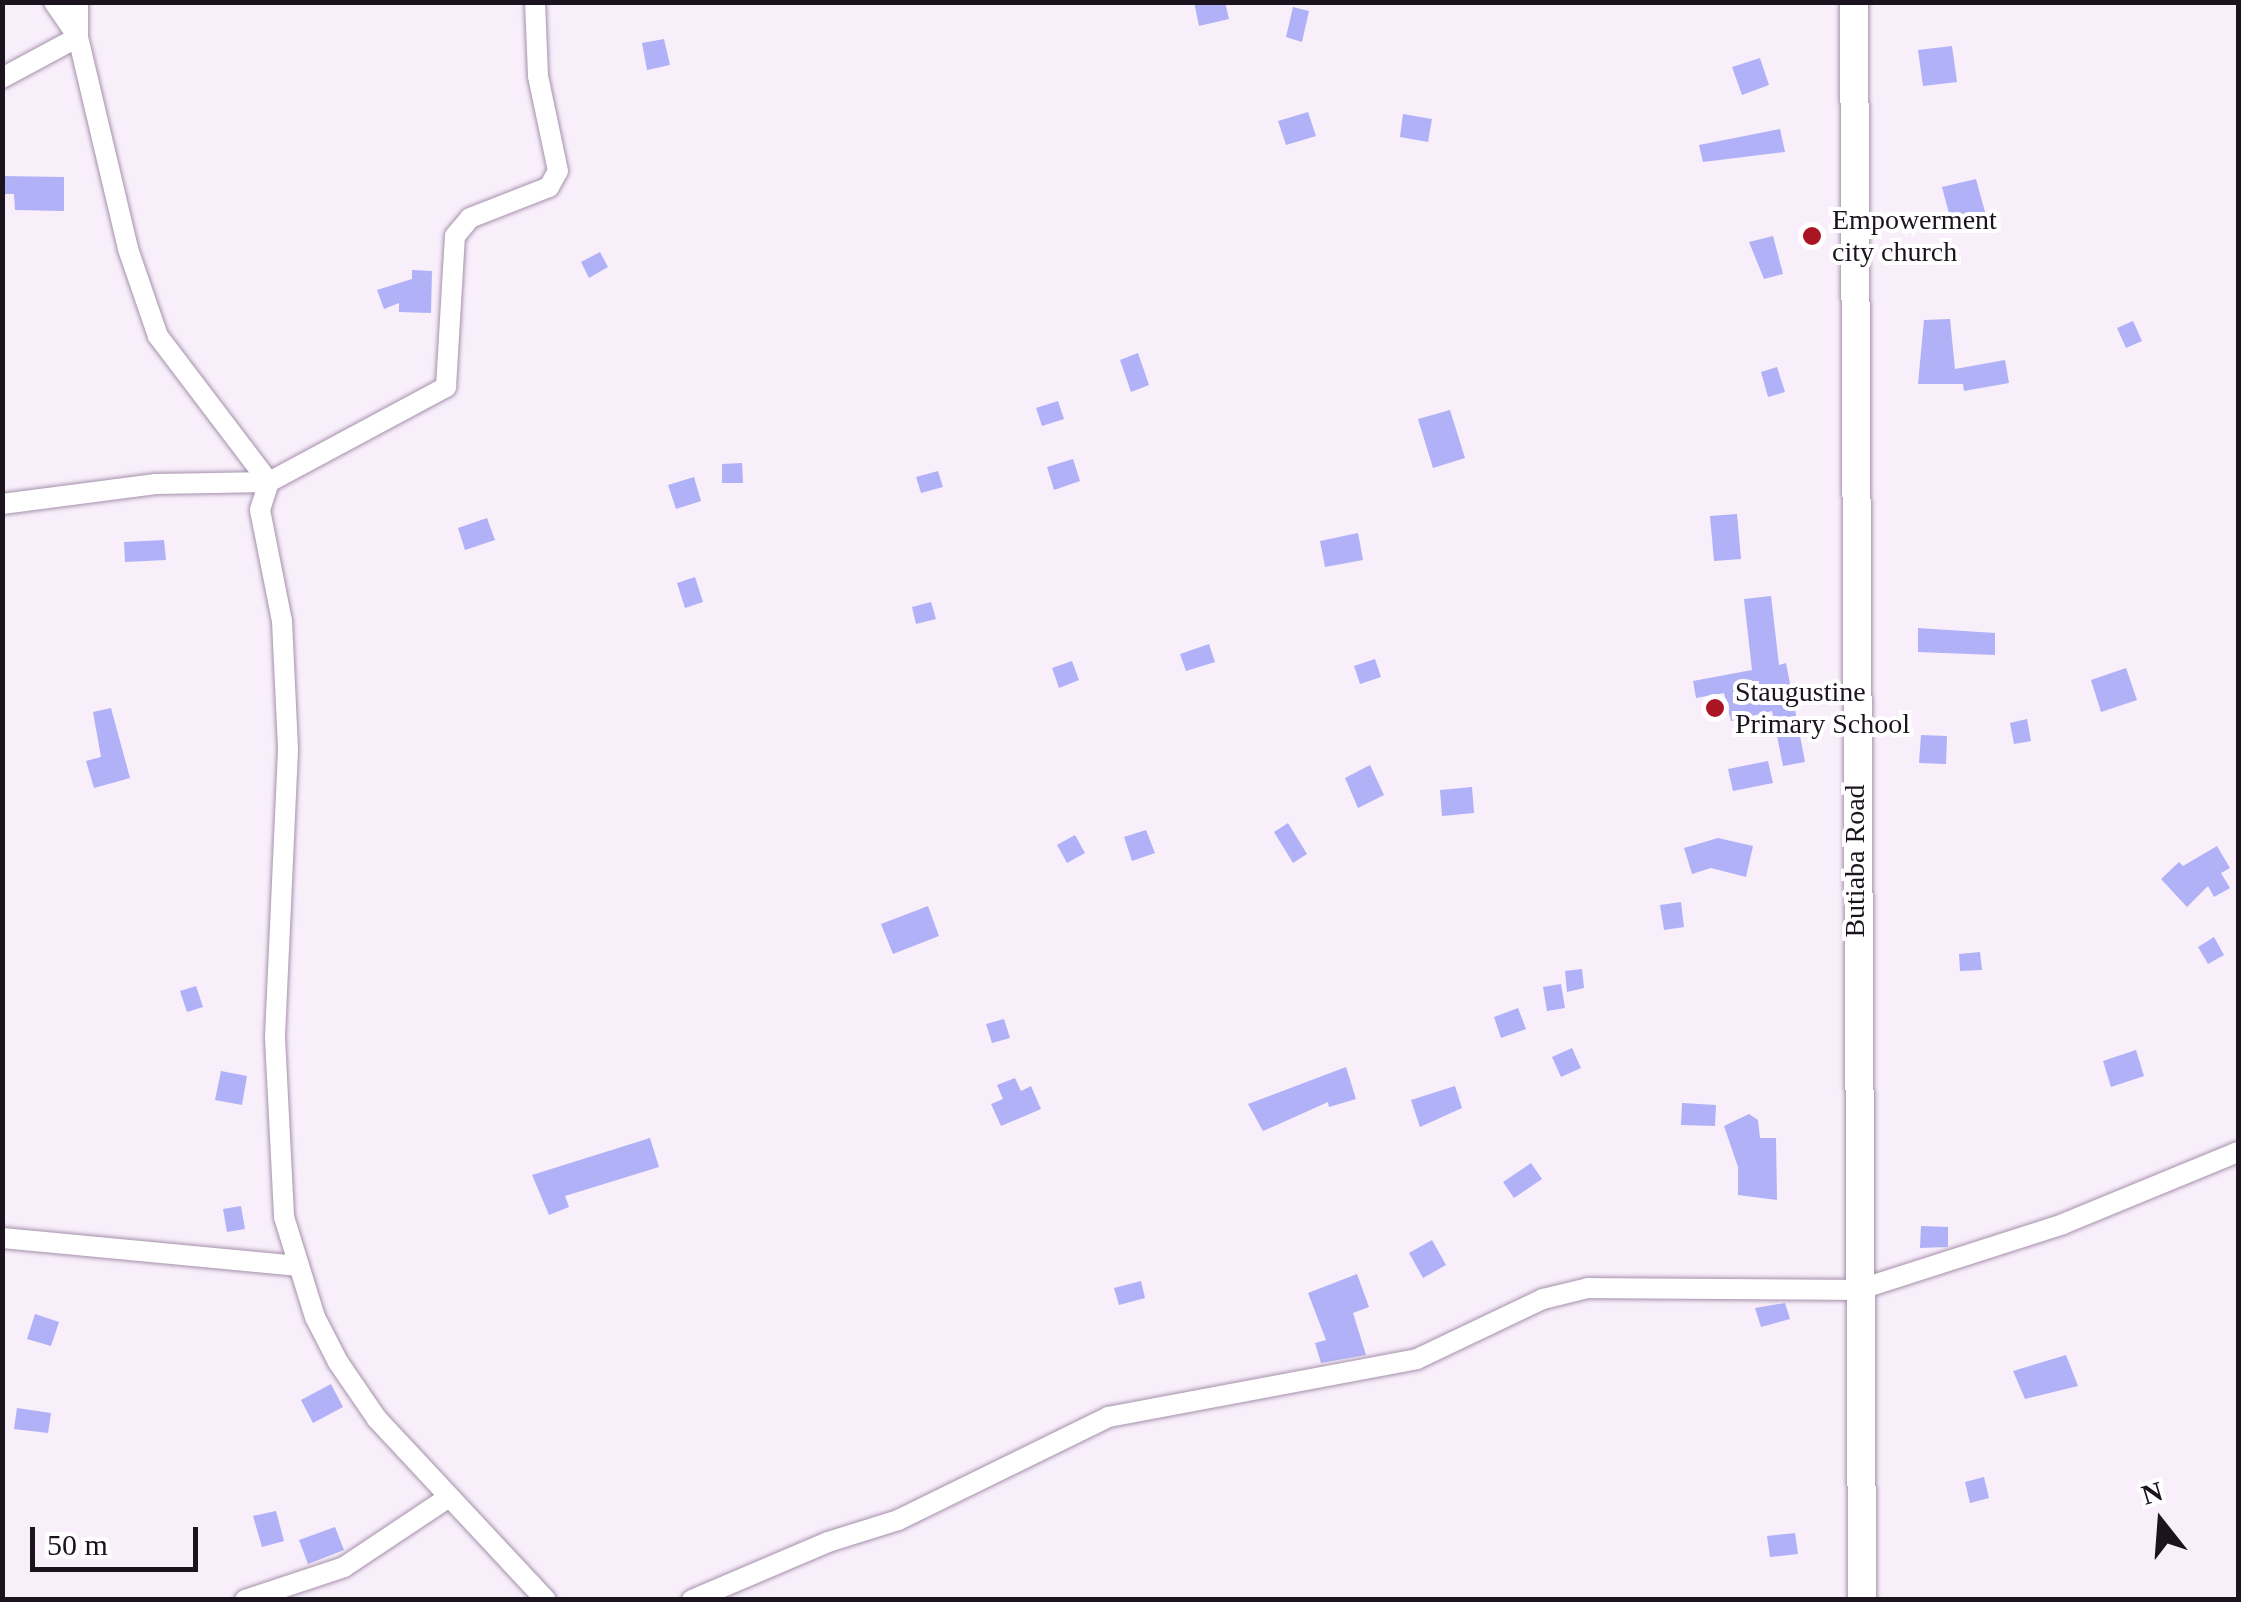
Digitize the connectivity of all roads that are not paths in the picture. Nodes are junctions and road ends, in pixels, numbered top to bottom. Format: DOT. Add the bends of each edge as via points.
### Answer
graph roads {
  1 [pos="54,2"];
  2 [pos="78,2"];
  3 [pos="534,2"];
  4 [pos="1854,2"];
  5 [pos="78,37"];
  6 [pos="2,78"];
  7 [pos="269,482"];
  8 [pos="2,504"];
  9 [pos="2238,1152"];
  10 [pos="2,1238"];
  11 [pos="296,1266"];
  12 [pos="1858,1290"];
  13 [pos="449,1497"];
  14 [pos="245,1600"];
  15 [pos="546,1600"];
  16 [pos="692,1600"];
  17 [pos="1862,1600"];
  1 -- 5 [label="street"];
  2 -- 5 [label="street"];
  3 -- 7 [label="street" via="538,76 558,171 549,187 470,218 455,236 446,388"];
  4 -- 12 [label="main road, Butiaba Road"];
  5 -- 6 [label="street"];
  5 -- 7 [label="street" via="128,249 158,336"];
  7 -- 8 [label="street" via="156,484"];
  7 -- 11 [label="street" via="260,510 282,621 288,750 276,915 278,1176"];
  9 -- 12 [label="street" via="2063,1224"];
  10 -- 11 [label="street"];
  11 -- 13 [label="street" via="338,1362 377,1419"];
  12 -- 16 [label="street" via="1562,1293 1418,1359 1108,1418 898,1520"];
  12 -- 17 [label="main road, Butiaba Road"];
  13 -- 14 [label="street" via="344,1567"];
  13 -- 15 [label="street"];
}
